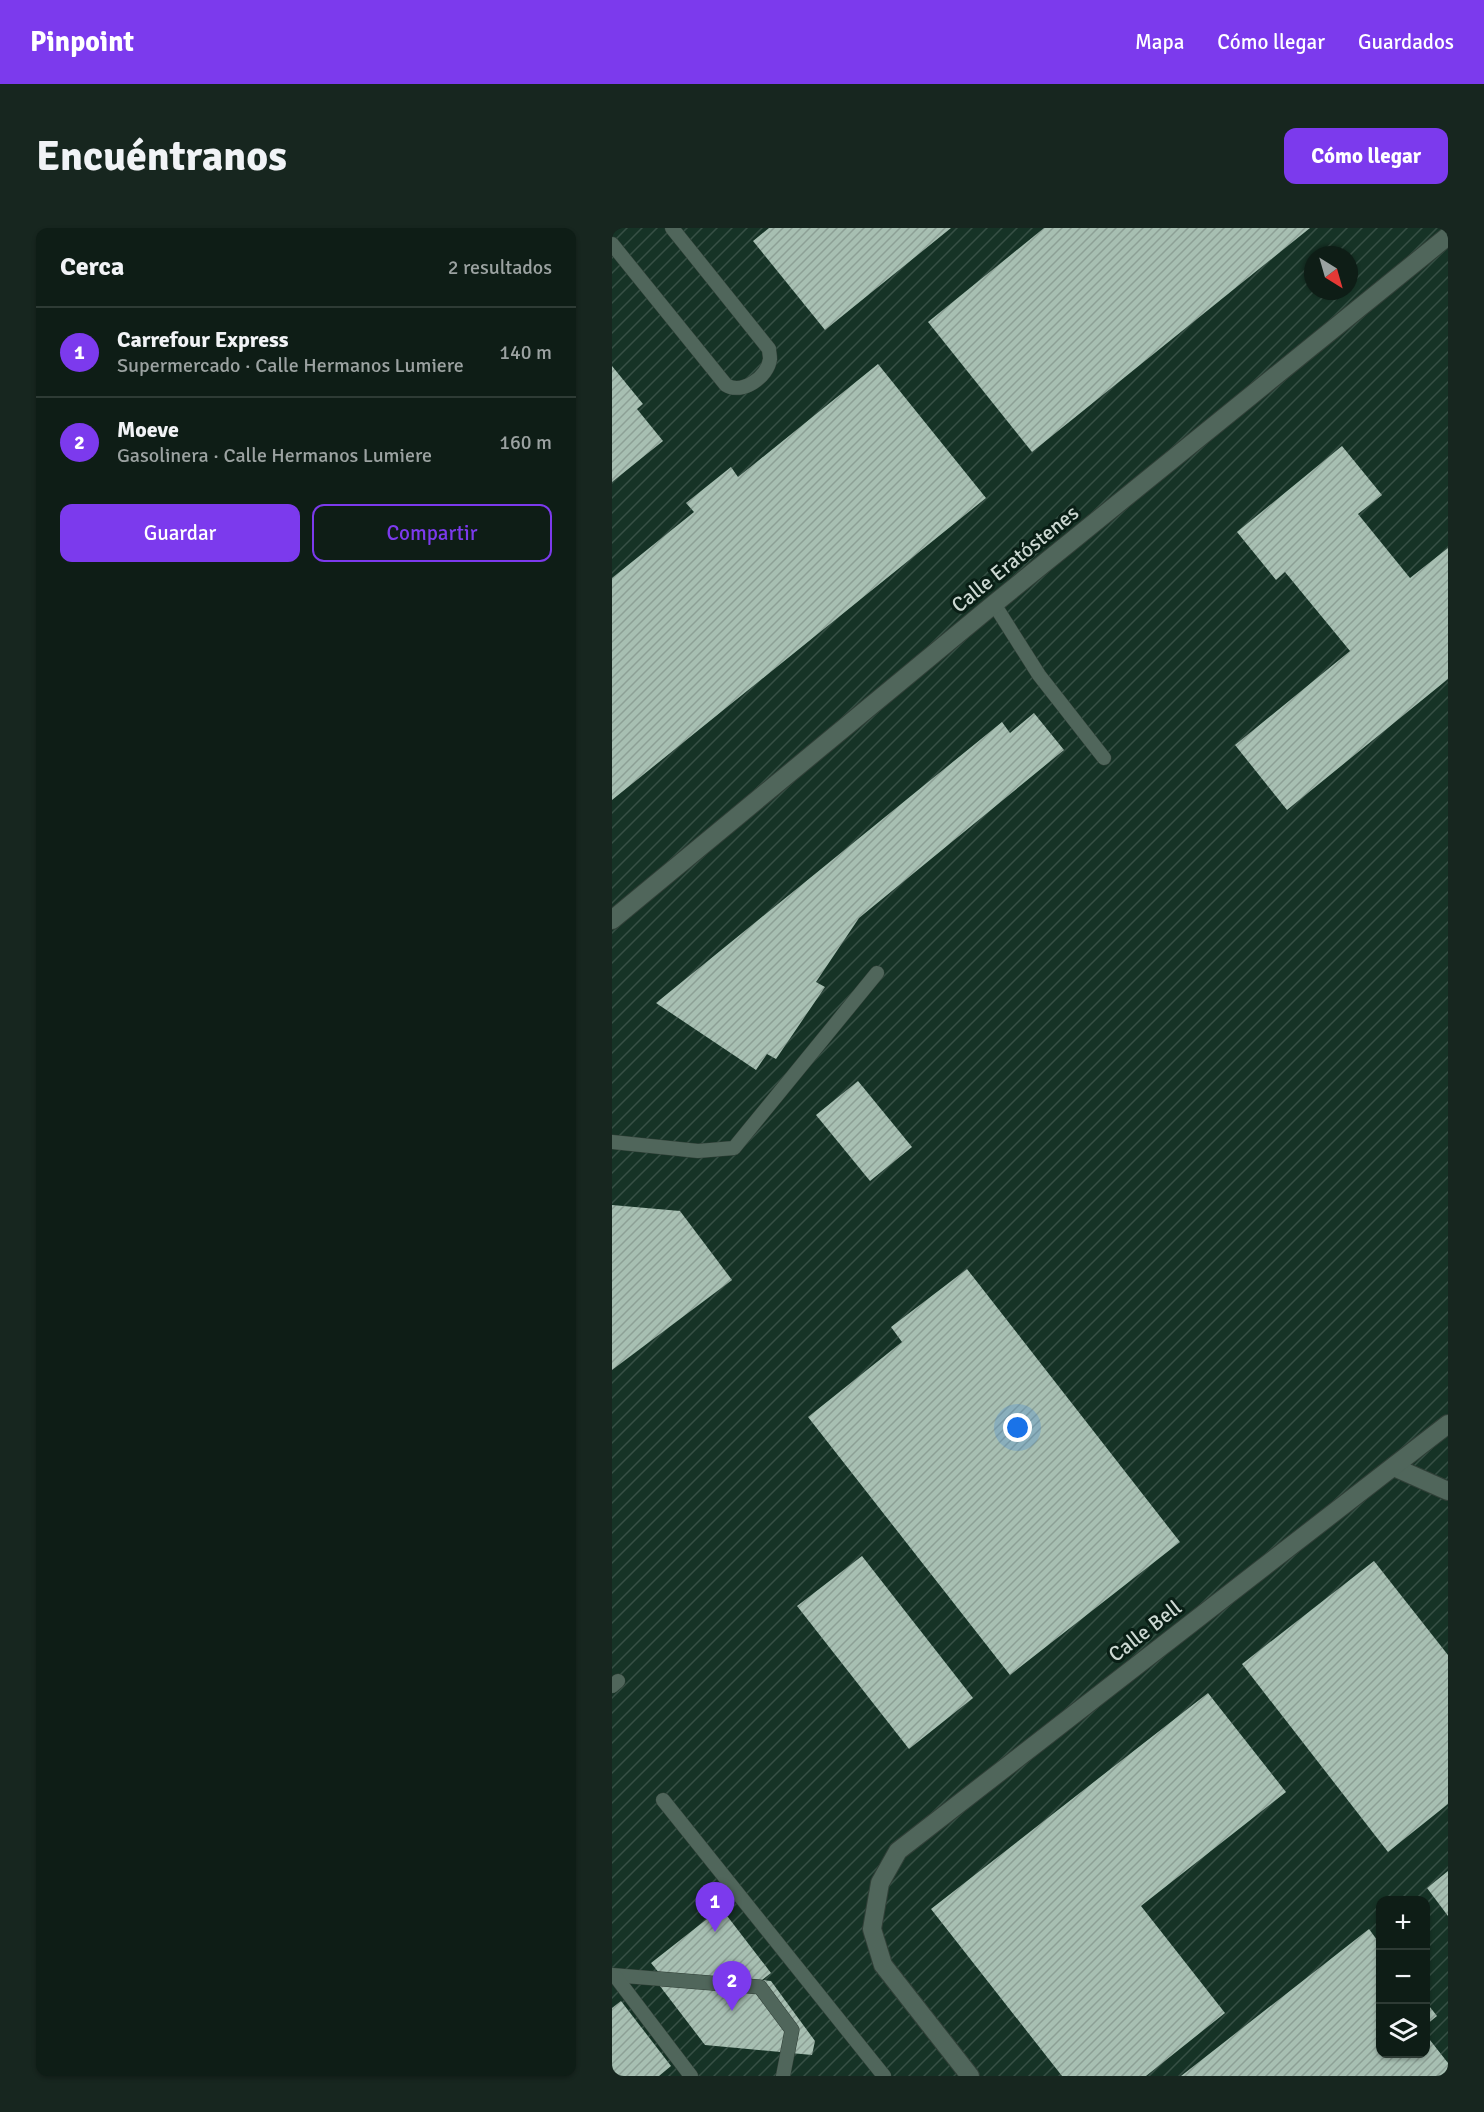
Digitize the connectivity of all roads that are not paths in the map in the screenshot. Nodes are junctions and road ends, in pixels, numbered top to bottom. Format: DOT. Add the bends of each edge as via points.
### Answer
graph roads {
  1 [pos="672,228"];
  2 [pos="1448,236"];
  3 [pos="612,244"];
  4 [pos="994,604"];
  5 [pos="1104,758"];
  6 [pos="612,920"];
  7 [pos="878,973"];
  8 [pos="612,1142"];
  9 [pos="1448,1424"];
  10 [pos="1394,1467"];
  11 [pos="1448,1491"];
  12 [pos="663,1800"];
  13 [pos="614,1976"];
  14 [pos="691,2076"];
  15 [pos="783,2076"];
  16 [pos="884,2076"];
  17 [pos="970,2076"];
  1 -- 3 [label="lane" via="769,349 770,359 764,372 741,389 726,386"];
  2 -- 4 [label="street, Calle Eratóstenes"];
  4 -- 5 [label="lane" via="1039,675"];
  4 -- 6 [label="street, Calle Eratóstenes"];
  7 -- 8 [label="lane" via="734,1148 698,1151"];
  9 -- 10 [label="street, Calle Bell"];
  10 -- 11 [label="street"];
  10 -- 17 [label="street, Calle Bell" via="898,1851 880,1882 872,1929 883,1965"];
  12 -- 16 [label="lane"];
  13 -- 14 [label="lane"];
  13 -- 15 [label="lane" via="760,1987 792,2030"];
}
